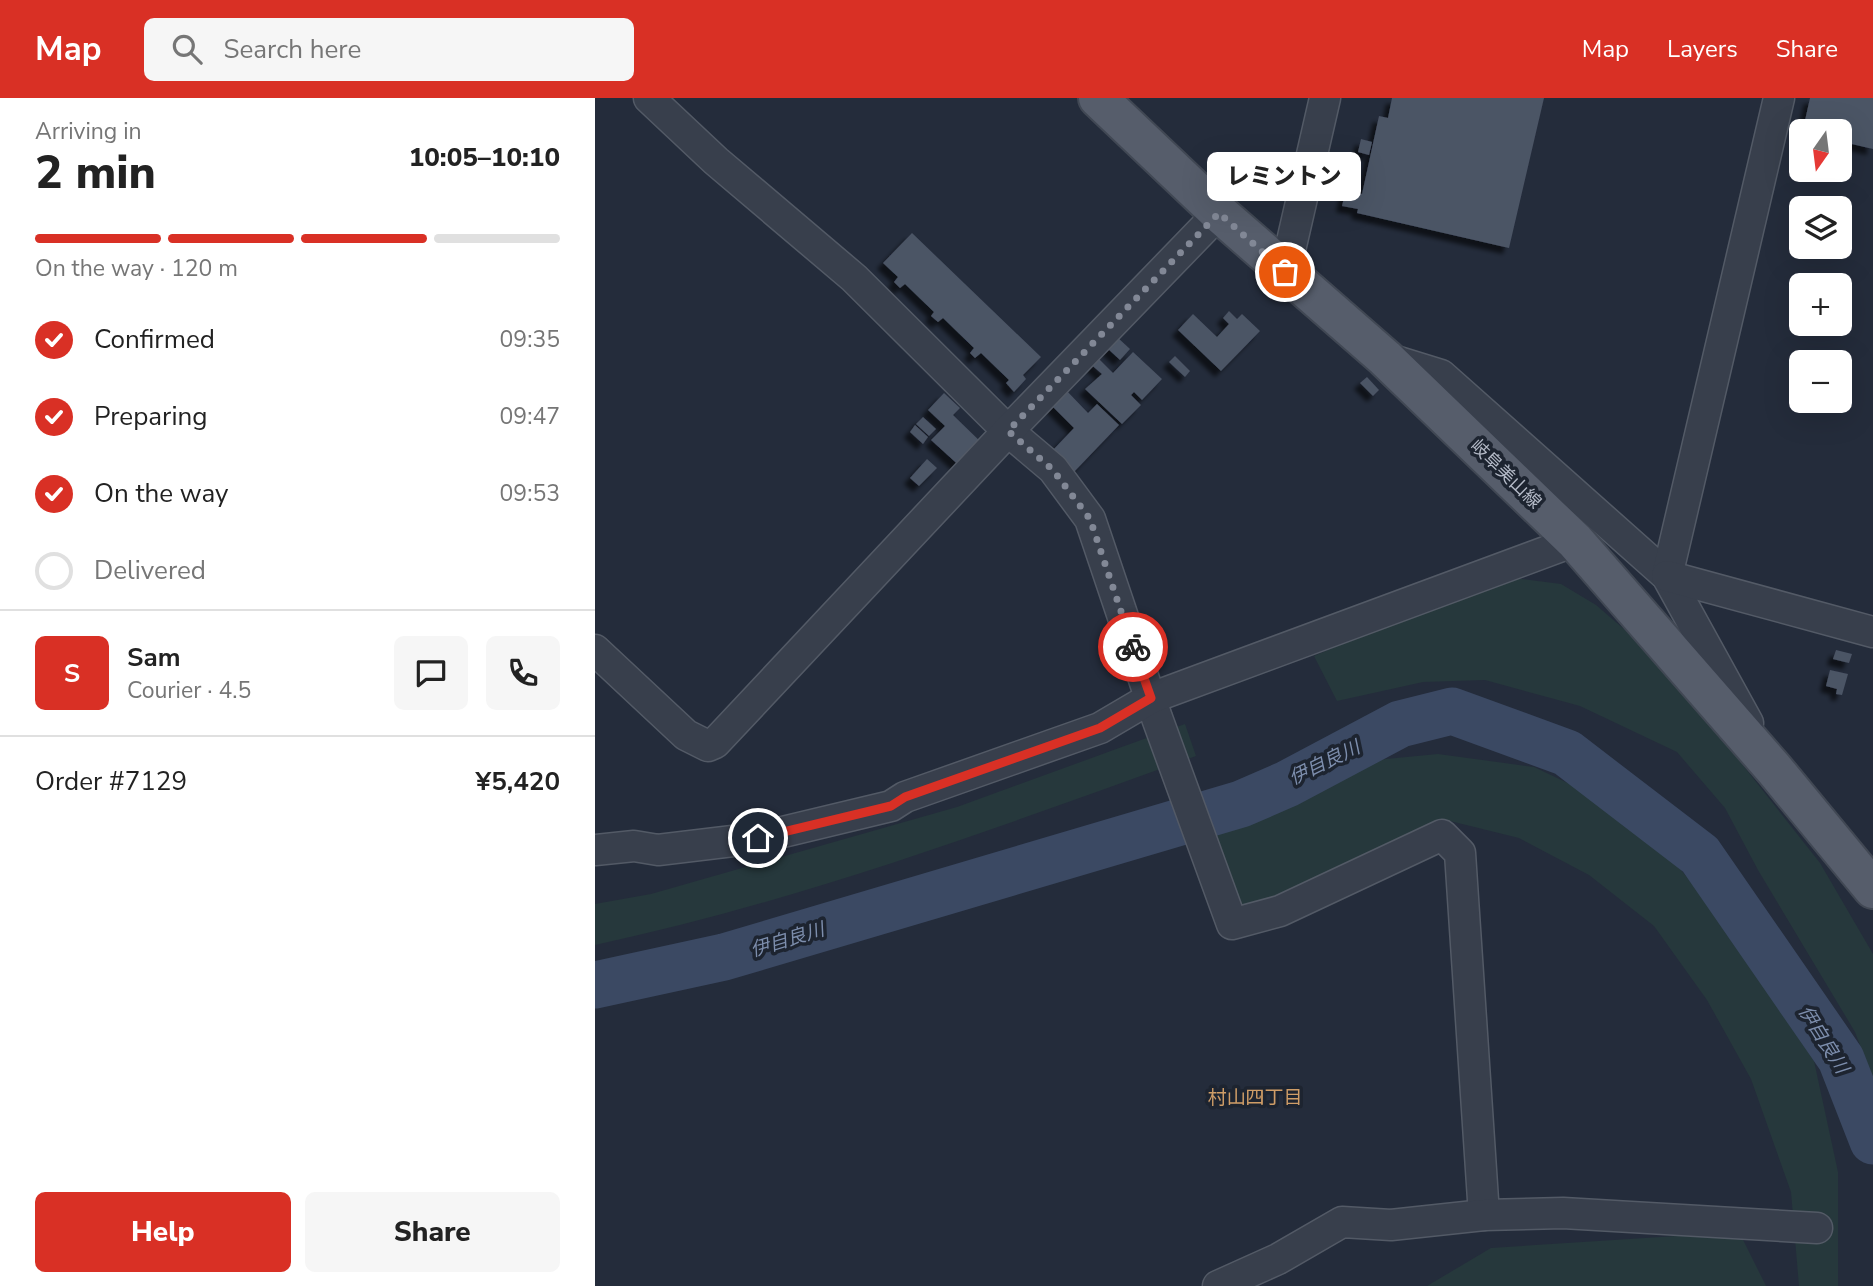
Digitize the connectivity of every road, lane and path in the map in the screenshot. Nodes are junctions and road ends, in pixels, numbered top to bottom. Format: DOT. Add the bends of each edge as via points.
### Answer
graph roads {
  1 [pos="649,98"];
  2 [pos="1098,98"];
  3 [pos="1325,98"];
  4 [pos="1779,98"];
  5 [pos="1219,213"];
  6 [pos="1285,272"];
  7 [pos="1385,358"];
  8 [pos="1008,431"];
  9 [pos="1575,541"];
  10 [pos="1667,576"];
  11 [pos="1873,632"];
  12 [pos="595,650"];
  13 [pos="1154,708"];
  14 [pos="1774,769"];
  15 [pos="595,850"];
  16 [pos="1873,889"];
  17 [pos="1484,1215"];
  18 [pos="1817,1228"];
  19 [pos="1217,1286"];
  1 -- 8 [label="street" via="853,278"];
  2 -- 5 [label="main road, 岐阜美山線"];
  3 -- 6 [label="street"];
  4 -- 10 [label="street"];
  5 -- 6 [label="main road, 岐阜美山線"];
  5 -- 8 [label="street"];
  6 -- 7 [label="main road, 岐阜美山線"];
  7 -- 9 [label="main road, 岐阜美山線"];
  7 -- 10 [label="street" via="1441,374"];
  8 -- 12 [label="street" via="715,743 708,746 686,735"];
  8 -- 13 [label="street" via="1053,470 1090,519"];
  9 -- 13 [label="street"];
  9 -- 14 [label="main road, 岐阜美山線"];
  10 -- 11 [label="street"];
  10 -- 14 [label="street"];
  13 -- 15 [label="street" via="905,797 891,806 758,838 658,850 634,846"];
  13 -- 17 [label="street" via="1232,924 1280,911 1442,835 1460,853"];
  14 -- 16 [label="main road, 岐阜美山線"];
  17 -- 18 [label="street" via="1563,1213"];
  17 -- 19 [label="street" via="1391,1225 1342,1222 1278,1259"];
}
